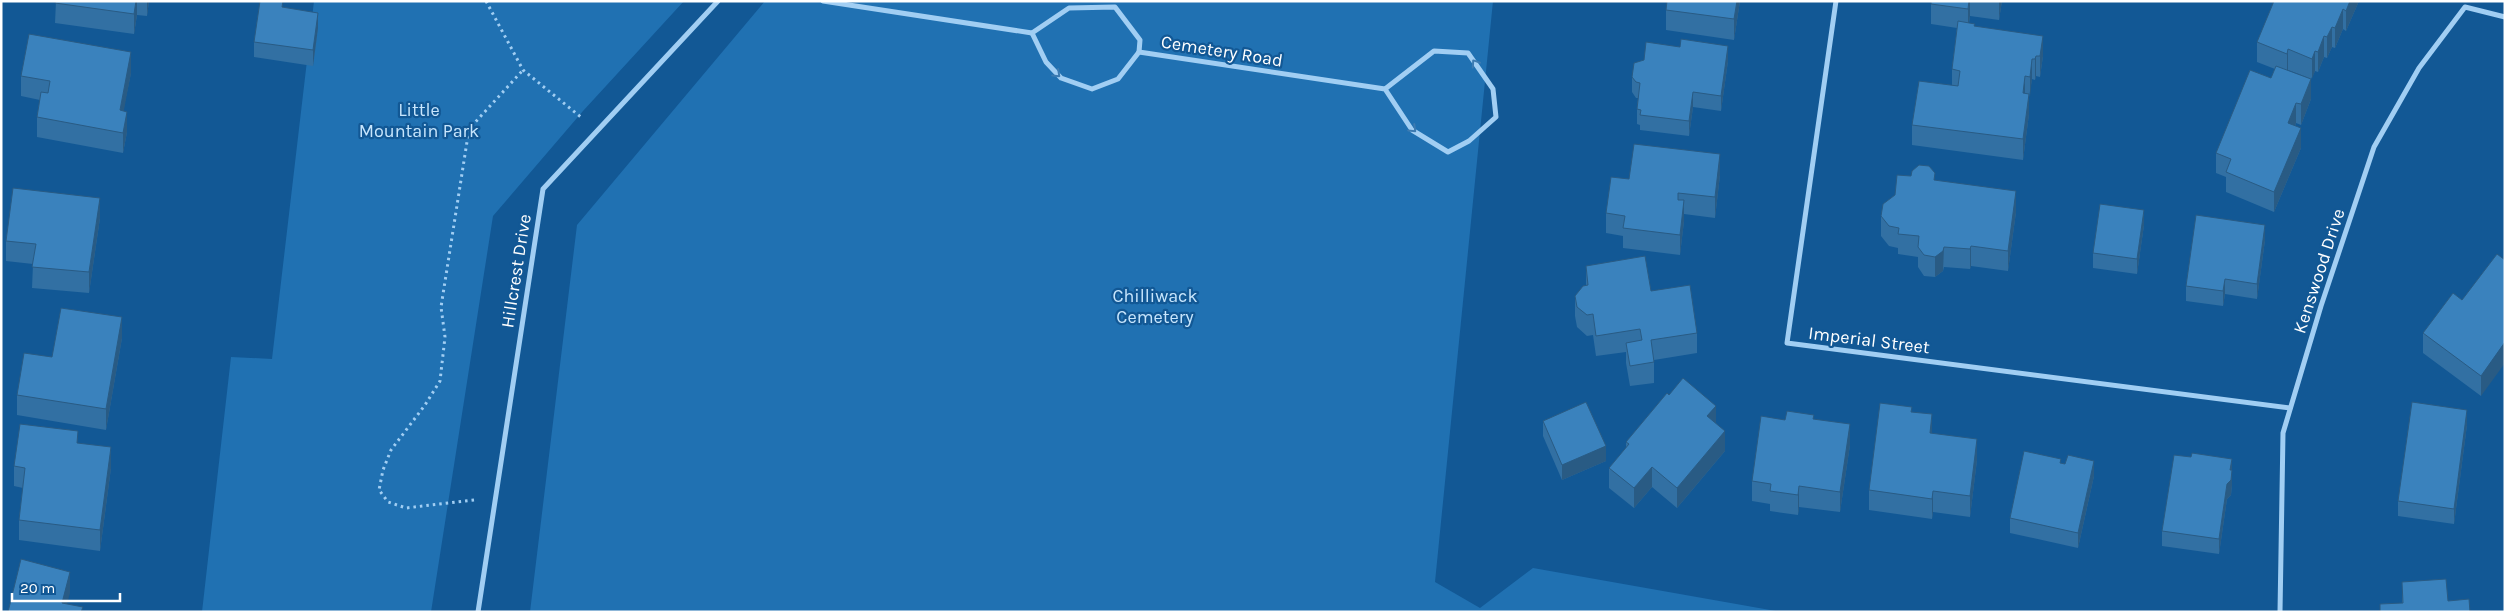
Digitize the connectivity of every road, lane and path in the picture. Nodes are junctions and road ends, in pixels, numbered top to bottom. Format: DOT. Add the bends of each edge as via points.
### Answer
graph roads {
  1 [pos="486,1"];
  2 [pos="718,1"];
  3 [pos="823,1"];
  4 [pos="1836,1"];
  5 [pos="2505,17"];
  6 [pos="1032,33"];
  7 [pos="1139,52"];
  8 [pos="523,70"];
  9 [pos="1385,89"];
  10 [pos="598,130"];
  11 [pos="2290,408"];
  12 [pos="496,497"];
  13 [pos="478,612"];
  14 [pos="2280,612"];
  1 -- 8 [label="path"];
  2 -- 10 [label="street, Hillcrest Drive"];
  3 -- 6 [label="street"];
  4 -- 11 [label="street, Imperial Street" via="1787,343"];
  5 -- 11 [label="street, Kenswood Drive" via="2465,7 2419,68 2374,147"];
  6 -- 7 [label="street, Cemetery Road" via="1069,8 1115,7 1140,40"];
  6 -- 7 [label="street, one-way" via="1046,62 1061,78 1092,89 1118,79"];
  7 -- 9 [label="street, Cemetery Road"];
  8 -- 10 [label="path"];
  8 -- 12 [label="path" via="469,129 441,307 445,337 440,381 391,450 379,490 388,502 406,508"];
  9 -- 9 [label="street, one-way" via="1412,130 1448,152 1469,141 1496,117 1492,89 1468,53 1434,52"];
  10 -- 12 [label="street, Hillcrest Drive" via="542,189"];
  11 -- 14 [label="street, Kenswood Drive" via="2283,433"];
  12 -- 13 [label="street, Hillcrest Drive"];
}
